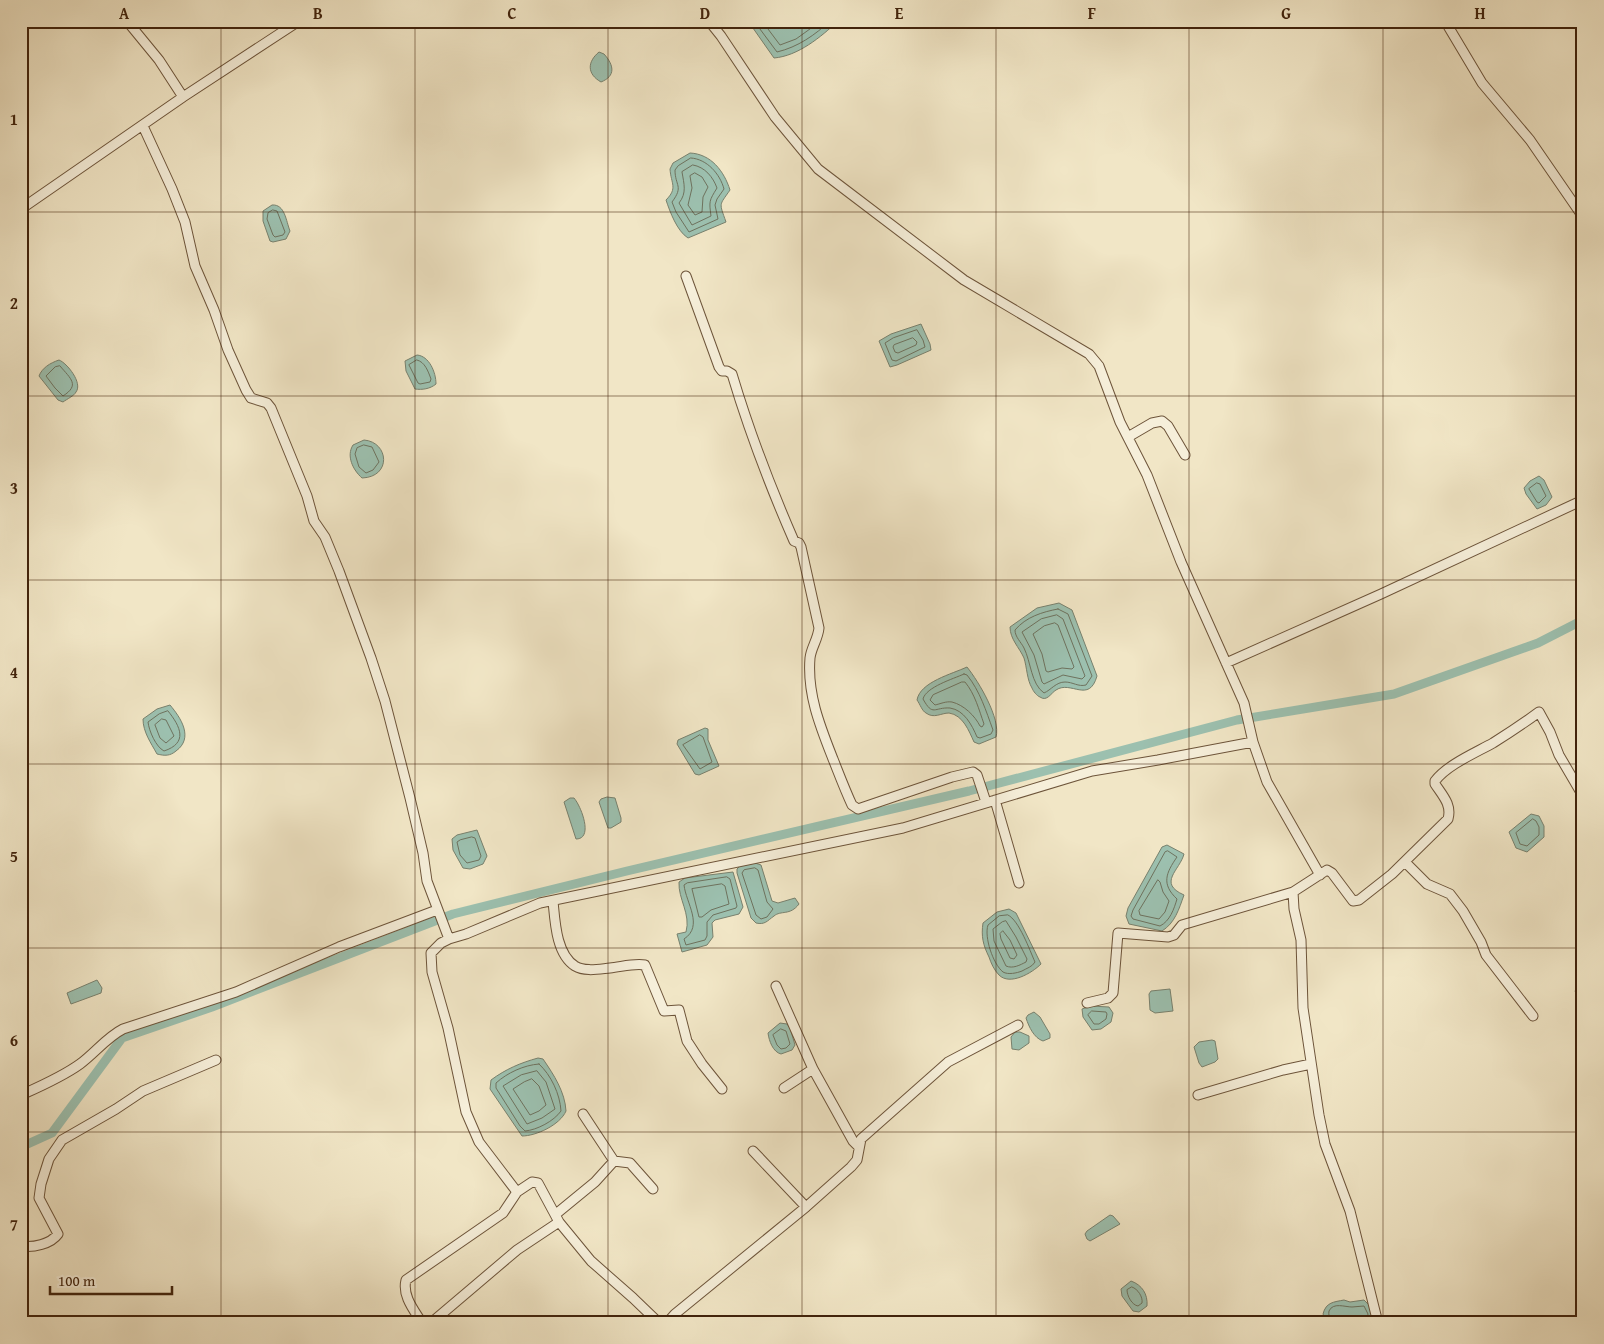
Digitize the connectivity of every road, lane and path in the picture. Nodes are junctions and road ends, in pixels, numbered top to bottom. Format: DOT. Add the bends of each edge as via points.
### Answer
graph roads {
  1 [pos="127,21"];
  2 [pos="300,21"];
  3 [pos="709,21"];
  4 [pos="1445,21"];
  5 [pos="183,97"];
  6 [pos="143,126"];
  7 [pos="21,209"];
  8 [pos="1583,217"];
  9 [pos="686,276"];
  10 [pos="1128,437"];
  11 [pos="1185,455"];
  12 [pos="1583,500"];
  13 [pos="1226,663"];
  14 [pos="1252,739"];
  15 [pos="1579,781"];
  16 [pos="1583,796"];
  17 [pos="984,798"];
  18 [pos="995,800"];
  19 [pos="1405,862"];
  20 [pos="1320,875"];
  21 [pos="1019,883"];
  22 [pos="1294,892"];
  23 [pos="553,901"];
  24 [pos="438,913"];
  25 [pos="449,939"];
  26 [pos="776,986"];
  27 [pos="1087,1003"];
  28 [pos="1533,1016"];
  29 [pos="1018,1025"];
  30 [pos="216,1060"];
  31 [pos="1311,1064"];
  32 [pos="813,1069"];
  33 [pos="784,1088"];
  34 [pos="722,1089"];
  35 [pos="1198,1095"];
  36 [pos="21,1096"];
  37 [pos="583,1114"];
  38 [pos="858,1146"];
  39 [pos="753,1151"];
  40 [pos="614,1161"];
  41 [pos="653,1189"];
  42 [pos="518,1192"];
  43 [pos="806,1208"];
  44 [pos="557,1218"];
  45 [pos="21,1246"];
  46 [pos="422,1323"];
  47 [pos="431,1323"];
  48 [pos="659,1323"];
  49 [pos="667,1323"];
  50 [pos="1378,1323"];
  1 -- 5 [label="street" via="160,60"];
  2 -- 5 [label="street"];
  3 -- 10 [label="street" via="775,116 818,169 964,280 1089,354 1099,366"];
  4 -- 8 [label="street" via="1482,83 1530,140"];
  5 -- 6 [label="street"];
  6 -- 7 [label="street"];
  6 -- 24 [label="street" via="185,222 195,266 239,376 252,398 267,403 270,408 307,496 314,521 325,537 339,571 385,700 427,881"];
  9 -- 17 [label="street" via="719,368 732,374 774,496 794,541 801,547 819,628 810,656 811,694 852,805 858,809 973,772"];
  10 -- 11 [label="street" via="1162,421"];
  10 -- 13 [label="street"];
  12 -- 13 [label="street"];
  13 -- 14 [label="street" via="1244,702"];
  14 -- 18 [label="street" via="1092,771"];
  14 -- 20 [label="street" via="1267,782"];
  15 -- 16 [label="street"];
  15 -- 19 [label="street" via="1559,755 1539,712 1434,781 1449,805 1448,819"];
  17 -- 18 [label="street"];
  17 -- 23 [label="street" via="903,828"];
  18 -- 21 [label="street"];
  19 -- 20 [label="street" via="1359,900 1353,901 1330,871"];
  19 -- 28 [label="street" via="1426,884 1450,894 1486,954"];
  20 -- 22 [label="street"];
  22 -- 27 [label="street" via="1182,925 1168,937 1118,933 1113,993 1108,998"];
  22 -- 31 [label="street" via="1294,909 1302,940 1303,1008"];
  23 -- 25 [label="street" via="540,903"];
  23 -- 34 [label="street" via="556,929 567,958 576,966 590,970 645,965 664,1011 679,1010 687,1041"];
  24 -- 25 [label="street"];
  24 -- 36 [label="street" via="339,947 236,992 115,1032 81,1063"];
  25 -- 42 [label="street" via="431,953 432,972 466,1112 479,1142"];
  26 -- 32 [label="street"];
  29 -- 38 [label="street" via="948,1062 861,1139"];
  30 -- 45 [label="street" via="143,1091 62,1140 49,1159 39,1198 58,1234 31,1247"];
  31 -- 35 [label="street"];
  31 -- 50 [label="street" via="1326,1144 1350,1211"];
  32 -- 33 [label="street"];
  32 -- 38 [label="street"];
  37 -- 40 [label="street"];
  38 -- 43 [label="street" via="856,1160 851,1167"];
  39 -- 43 [label="street"];
  40 -- 41 [label="street" via="630,1163"];
  40 -- 44 [label="street"];
  42 -- 44 [label="street" via="532,1182 538,1183"];
  42 -- 46 [label="street" via="503,1213 406,1280 404,1287 409,1301"];
  43 -- 49 [label="street"];
  44 -- 47 [label="street"];
  44 -- 48 [label="street" via="591,1261"];
}
